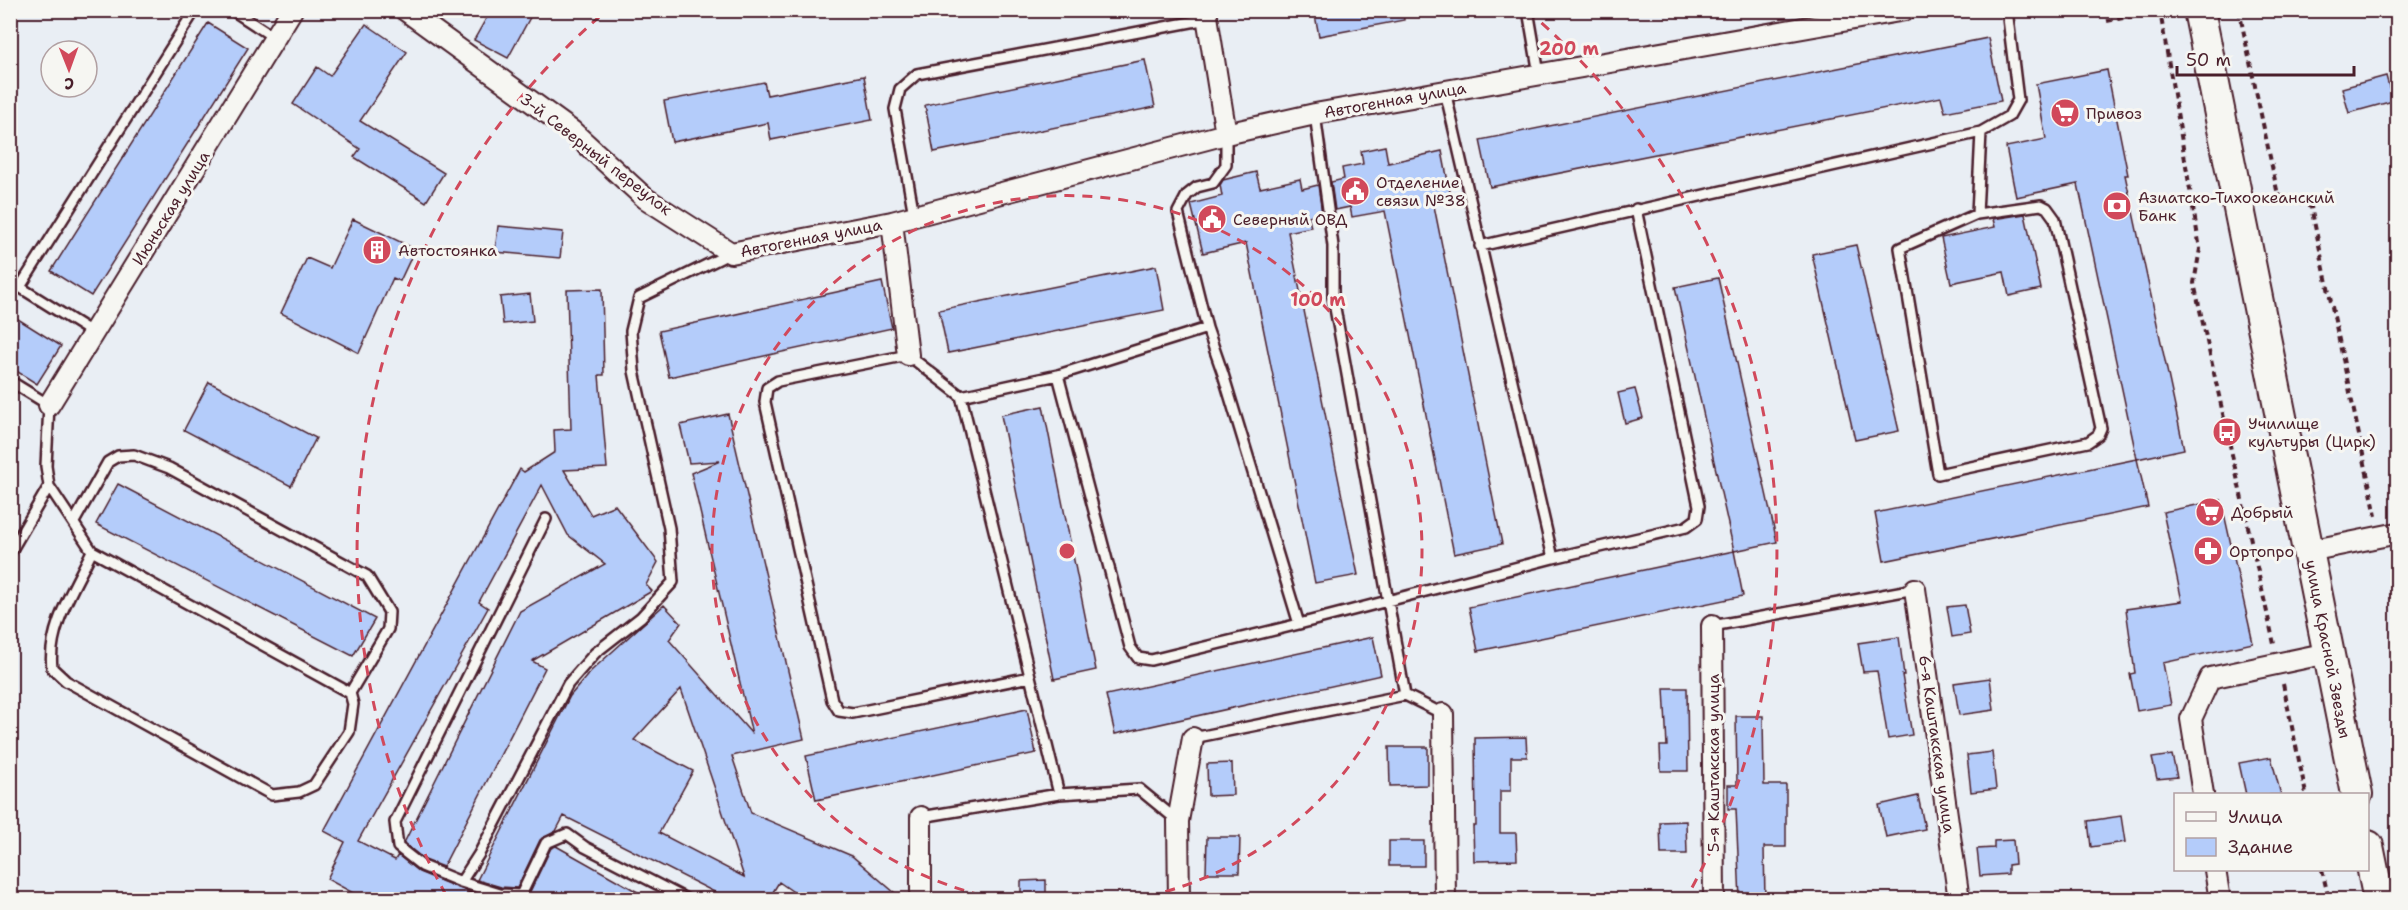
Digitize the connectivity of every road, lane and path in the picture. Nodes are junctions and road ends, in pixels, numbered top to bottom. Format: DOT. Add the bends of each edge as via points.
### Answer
graph roads {
  1 [pos="195,10"];
  2 [pos="232,10"];
  3 [pos="292,10"];
  4 [pos="405,10"];
  5 [pos="1528,10"];
  6 [pos="1905,10"];
  7 [pos="2007,10"];
  8 [pos="2199,10"];
  9 [pos="2239,10"];
  10 [pos="1898,11"];
  11 [pos="1206,15"];
  12 [pos="2108,21"];
  13 [pos="275,38"];
  14 [pos="1539,74"];
  15 [pos="1445,92"];
  16 [pos="1315,114"];
  17 [pos="1981,132"];
  18 [pos="1226,134"];
  19 [pos="1636,209"];
  20 [pos="1977,214"];
  21 [pos="914,215"];
  22 [pos="892,222"];
  23 [pos="1480,246"];
  24 [pos="731,253"];
  25 [pos="10,281"];
  26 [pos="20,287"];
  27 [pos="1207,328"];
  28 [pos="93,333"];
  29 [pos="908,355"];
  30 [pos="1058,375"];
  31 [pos="10,381"];
  32 [pos="961,396"];
  33 [pos="49,405"];
  34 [pos="49,486"];
  35 [pos="2244,513"];
  36 [pos="546,519"];
  37 [pos="74,522"];
  38 [pos="2388,535"];
  39 [pos="92,551"];
  40 [pos="2309,551"];
  41 [pos="10,553"];
  42 [pos="1552,558"];
  43 [pos="1915,589"];
  44 [pos="1388,603"];
  45 [pos="1299,624"];
  46 [pos="1712,626"];
  47 [pos="2328,653"];
  48 [pos="1030,677"];
  49 [pos="350,693"];
  50 [pos="1405,695"];
  51 [pos="1443,714"];
  52 [pos="1193,738"];
  53 [pos="2203,793"];
  54 [pos="2357,793"];
  55 [pos="1059,794"];
  56 [pos="921,817"];
  57 [pos="1178,821"];
  58 [pos="2369,855"];
  59 [pos="2215,871"];
  60 [pos="2322,871"];
  61 [pos="461,882"];
  62 [pos="688,900"];
  63 [pos="921,900"];
  64 [pos="1179,900"];
  65 [pos="1445,900"];
  66 [pos="1714,900"];
  67 [pos="1959,900"];
  68 [pos="2220,900"];
  69 [pos="2329,900"];
  70 [pos="2379,900"];
  1 -- 26 [label="lane"];
  2 -- 13 [label="lane"];
  3 -- 13 [label="street, Июньская улица"];
  4 -- 24 [label="street, 3-й Северный переулок" via="572,131 645,198"];
  5 -- 14 [label="lane"];
  6 -- 10 [label="street, Автогенная улица"];
  7 -- 17 [label="lane" via="2018,100 2009,116"];
  8 -- 40 [label="main road, улица Красной Звезды"];
  9 -- 38 [label="path" via="2278,195 2311,207"];
  10 -- 14 [label="street, Автогенная улица"];
  11 -- 18 [label="street"];
  11 -- 21 [label="lane" via="917,74 900,89 895,109"];
  12 -- 35 [label="path" via="2160,11 2199,249 2194,283"];
  13 -- 28 [label="street, Июньская улица"];
  14 -- 15 [label="street, Автогенная улица"];
  15 -- 16 [label="street, Автогенная улица"];
  15 -- 23 [label="lane"];
  16 -- 18 [label="street, Автогенная улица"];
  16 -- 44 [label="lane" via="1333,246 1333,297"];
  17 -- 19 [label="lane"];
  17 -- 20 [label="lane"];
  18 -- 21 [label="street, Автогенная улица"];
  18 -- 27 [label="lane" via="1226,165 1213,183 1186,195 1178,212"];
  19 -- 23 [label="lane"];
  19 -- 42 [label="lane" via="1699,513 1686,527"];
  20 -- 20 [label="lane" via="2034,205 2052,212 2101,428 2088,442 1938,474 1900,248"];
  21 -- 22 [label="street, Автогенная улица"];
  22 -- 24 [label="street, Автогенная улица"];
  22 -- 29 [label="street, Автогенная улица"];
  23 -- 42 [label="lane"];
  24 -- 61 [label="lane" via="639,298 631,331 634,371 669,528 674,582 641,617 595,653 568,684"];
  25 -- 26 [label="lane"];
  26 -- 28 [label="lane"];
  27 -- 30 [label="lane"];
  27 -- 45 [label="lane"];
  28 -- 33 [label="street, Июньская улица"];
  29 -- 32 [label="lane"];
  29 -- 48 [label="lane" via="778,381 767,388 765,402 832,700 840,711 853,713"];
  30 -- 32 [label="lane"];
  30 -- 45 [label="lane" via="1130,647 1138,658 1151,660"];
  31 -- 33 [label="lane"];
  32 -- 48 [label="lane"];
  33 -- 34 [label="lane"];
  34 -- 37 [label="lane"];
  34 -- 41 [label="lane"];
  36 -- 61 [label="lane" via="395,822 398,847 422,867"];
  37 -- 39 [label="lane"];
  37 -- 49 [label="lane" via="108,462 118,456 134,455 169,468 367,576 389,612 388,629"];
  38 -- 40 [label="street"];
  39 -- 49 [label="lane"];
  39 -- 49 [label="lane" via="60,619 50,652 52,668 66,681 272,795 299,792 314,785 349,732 353,704"];
  40 -- 47 [label="main road, улица Красной Звезды"];
  42 -- 44 [label="lane"];
  43 -- 46 [label="lane"];
  43 -- 67 [label="street, 6-я Каштакская улица"];
  44 -- 45 [label="lane"];
  44 -- 50 [label="lane"];
  46 -- 66 [label="street, 5-я Каштакская улица"];
  47 -- 53 [label="street" via="2210,678 2191,719"];
  47 -- 54 [label="main road, улица Красной Звезды"];
  48 -- 55 [label="lane"];
  50 -- 51 [label="lane"];
  50 -- 52 [label="lane"];
  51 -- 65 [label="street"];
  52 -- 57 [label="street"];
  55 -- 56 [label="lane"];
  55 -- 57 [label="lane" via="1139,789"];
  56 -- 63 [label="street"];
  57 -- 64 [label="street"];
  58 -- 70 [label="main road"];
  59 -- 68 [label="street"];
  60 -- 69 [label="path"];
  61 -- 62 [label="lane" via="500,894 522,895 546,843 567,834"];
}
